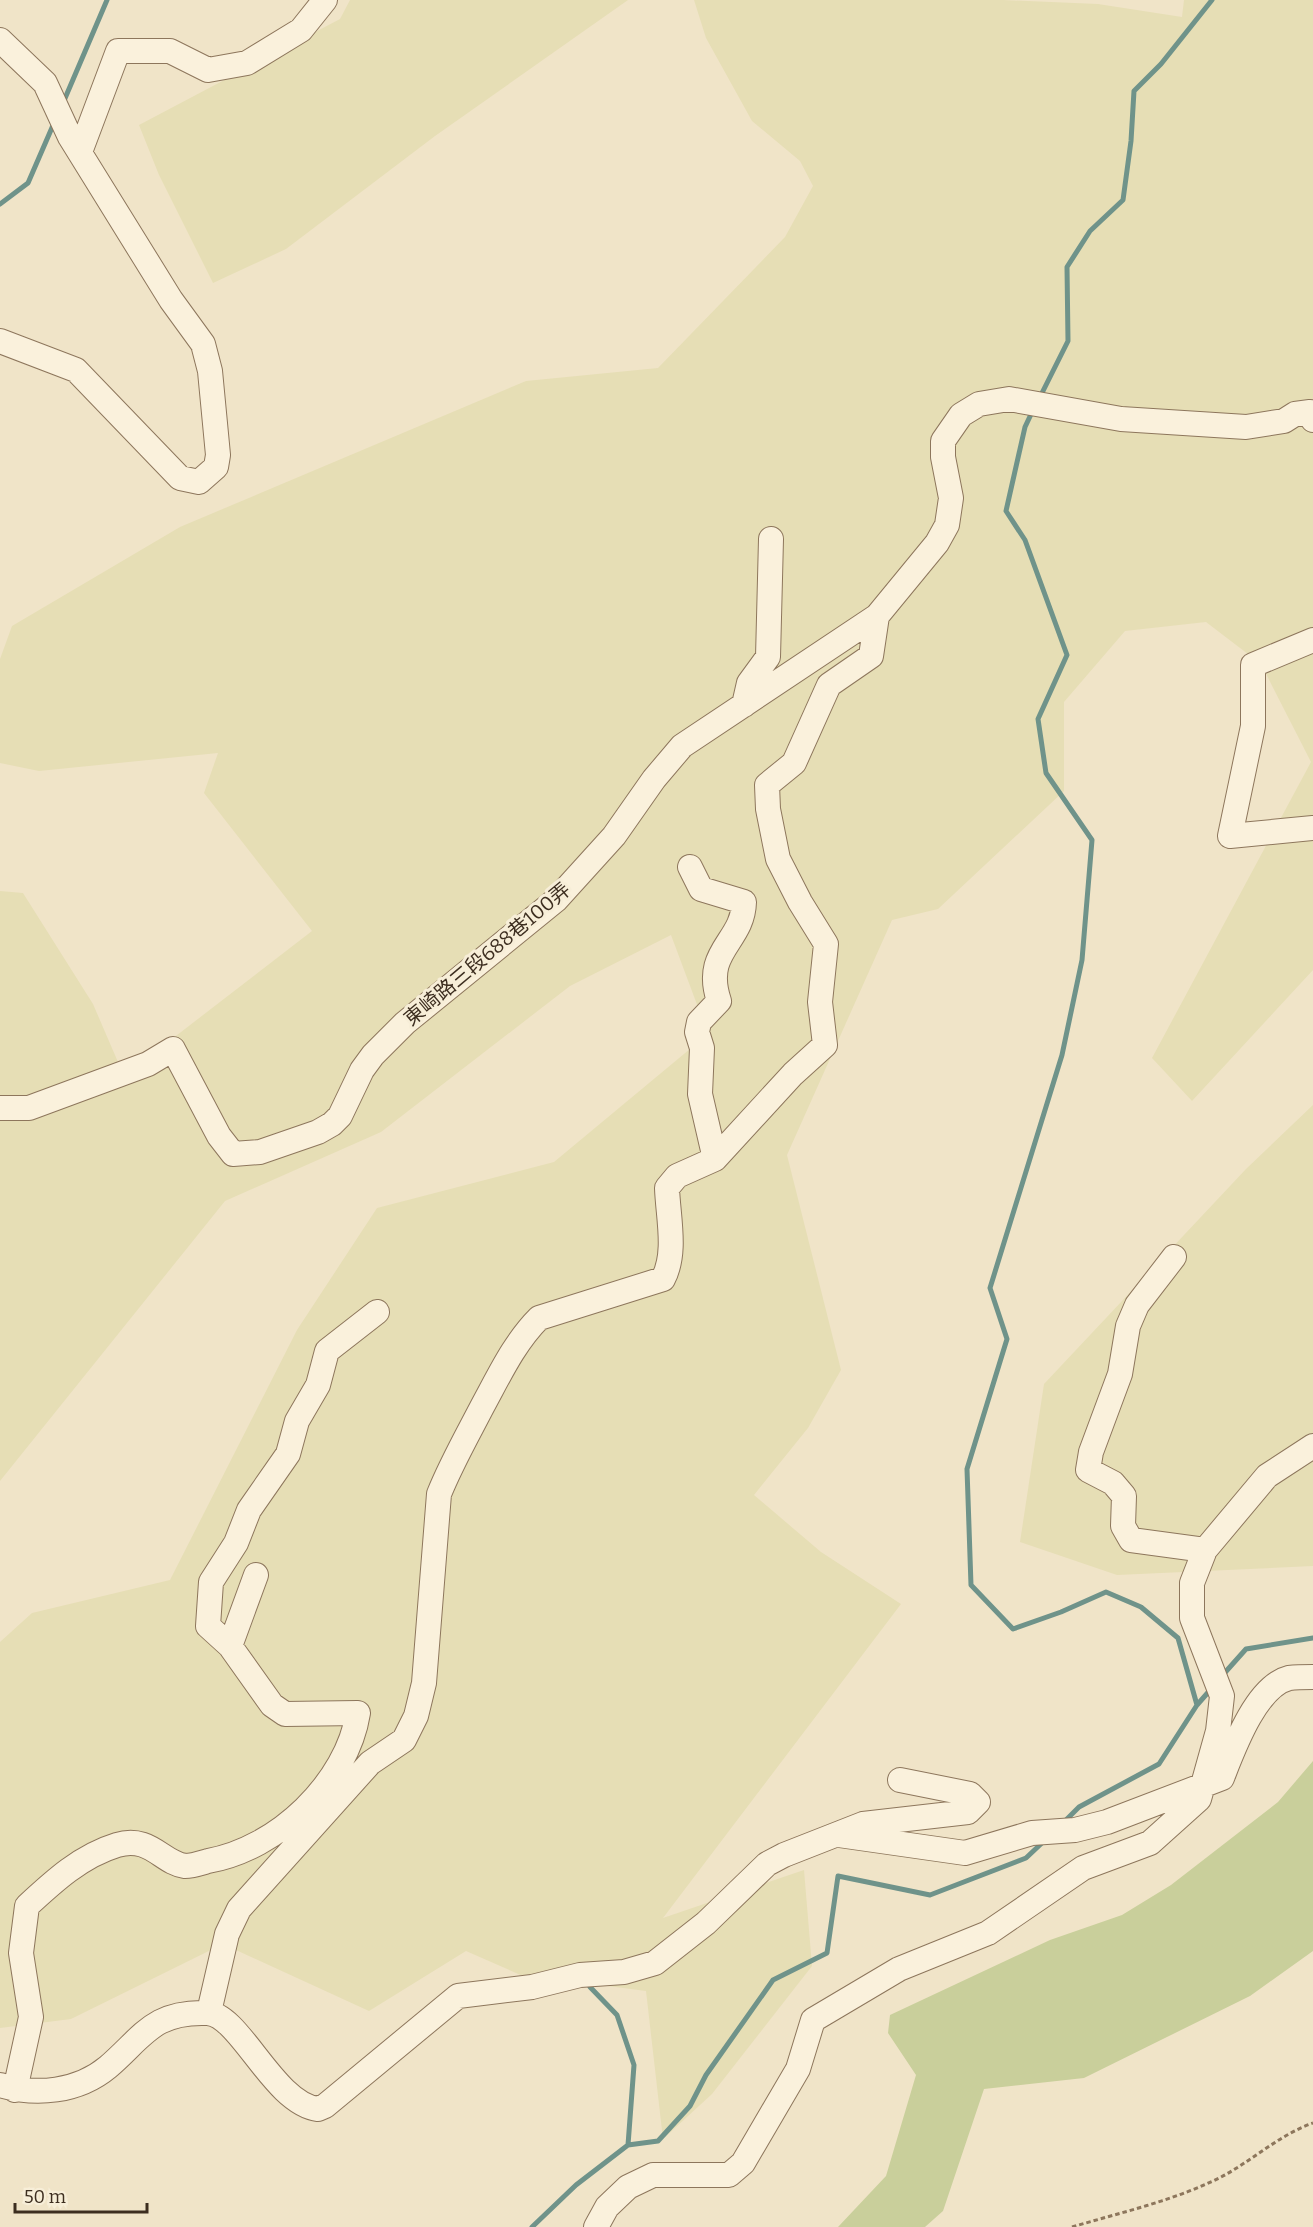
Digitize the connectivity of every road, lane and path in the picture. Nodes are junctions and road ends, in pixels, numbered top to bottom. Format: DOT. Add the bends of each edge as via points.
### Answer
graph roads {
  1 [pos="325,0"];
  2 [pos="0,40"];
  3 [pos="75,145"];
  4 [pos="0,341"];
  5 [pos="1313,420"];
  6 [pos="771,539"];
  7 [pos="877,616"];
  8 [pos="1313,640"];
  9 [pos="744,705"];
  10 [pos="1313,828"];
  11 [pos="690,867"];
  12 [pos="0,1108"];
  13 [pos="715,1159"];
  14 [pos="1173,1257"];
  15 [pos="377,1312"];
  16 [pos="1313,1446"];
  17 [pos="1205,1550"];
  18 [pos="256,1575"];
  19 [pos="230,1646"];
  20 [pos="1313,1677"];
  21 [pos="900,1780"];
  22 [pos="1202,1787"];
  23 [pos="834,1834"];
  24 [pos="209,2012"];
  25 [pos="8,2088"];
  26 [pos="1313,2122"];
  27 [pos="596,2227"];
  28 [pos="1072,2227"];
  1 -- 3 [label="street" via="301,30 247,63 208,70 170,51 118,51"];
  2 -- 3 [label="street" via="45,83"];
  3 -- 4 [label="street" via="171,300 203,344 210,370 216,467 199,482 180,478 76,370"];
  5 -- 7 [label="street, 東崎路三段688巷100弄" via="1310,412 1246,427 1201,425 1121,419 1009,399 979,404 961,415 947,431 943,449 951,498 947,525 937,543"];
  6 -- 9 [label="street" via="768,657 749,682"];
  7 -- 9 [label="street, 東崎路三段688巷100弄"];
  7 -- 13 [label="street" via="871,656 829,685 794,763 767,785 778,859 826,944 820,1002 825,1045"];
  8 -- 10 [label="street" via="1253,664 1253,726 1230,836"];
  9 -- 12 [label="street, 東崎路三段688巷100弄" via="676,752 614,836 556,900 405,1023 373,1054 340,1116 318,1132 260,1152 233,1154 219,1136 173,1049 148,1064 29,1108"];
  11 -- 13 [label="street" via="701,889 744,902 744,919 716,960 714,987 719,1001 699,1022 697,1032 702,1048 700,1094"];
  13 -- 24 [label="street" via="677,1176 667,1188 670,1256 663,1279 540,1318 505,1364 438,1494 424,1683 416,1716 404,1740 370,1763 240,1909 227,1934"];
  14 -- 17 [label="street" via="1137,1305 1128,1326 1120,1374 1088,1470 1113,1482 1124,1496 1123,1526 1131,1540"];
  15 -- 19 [label="street" via="327,1351 318,1385 297,1421 288,1454 249,1510 236,1543 211,1582 208,1626"];
  16 -- 17 [label="street" via="1267,1476"];
  17 -- 22 [label="street" via="1192,1583 1192,1618 1222,1696 1218,1731"];
  18 -- 19 [label="street"];
  19 -- 25 [label="street" via="272,1705 285,1713 358,1713 354,1737 318,1797 265,1840 230,1857 185,1866 144,1845 119,1845 72,1867 27,1906 21,1953 32,2017"];
  20 -- 22 [label="street" via="1287,1678 1267,1694 1247,1718 1222,1778"];
  21 -- 23 [label="street" via="970,1794 978,1802 968,1812 863,1824"];
  22 -- 23 [label="street" via="1107,1822 1075,1830 1032,1833 965,1853"];
  22 -- 27 [label="street" via="1199,1799 1150,1843 1083,1868 988,1933 899,1969 813,2020 798,2069 743,2163 729,2175 653,2175 628,2187 607,2208"];
  23 -- 24 [label="street" via="767,1864 706,1923 655,1963 624,1972 580,1975 532,1987 458,1996 318,2109 302,2102 264,2069 234,2028"];
  24 -- 25 [label="street" via="168,2017 147,2028 106,2069 72,2087 54,2091"];
  26 -- 28 [label="path" via="1296,2128 1215,2181 1169,2199"];
}
